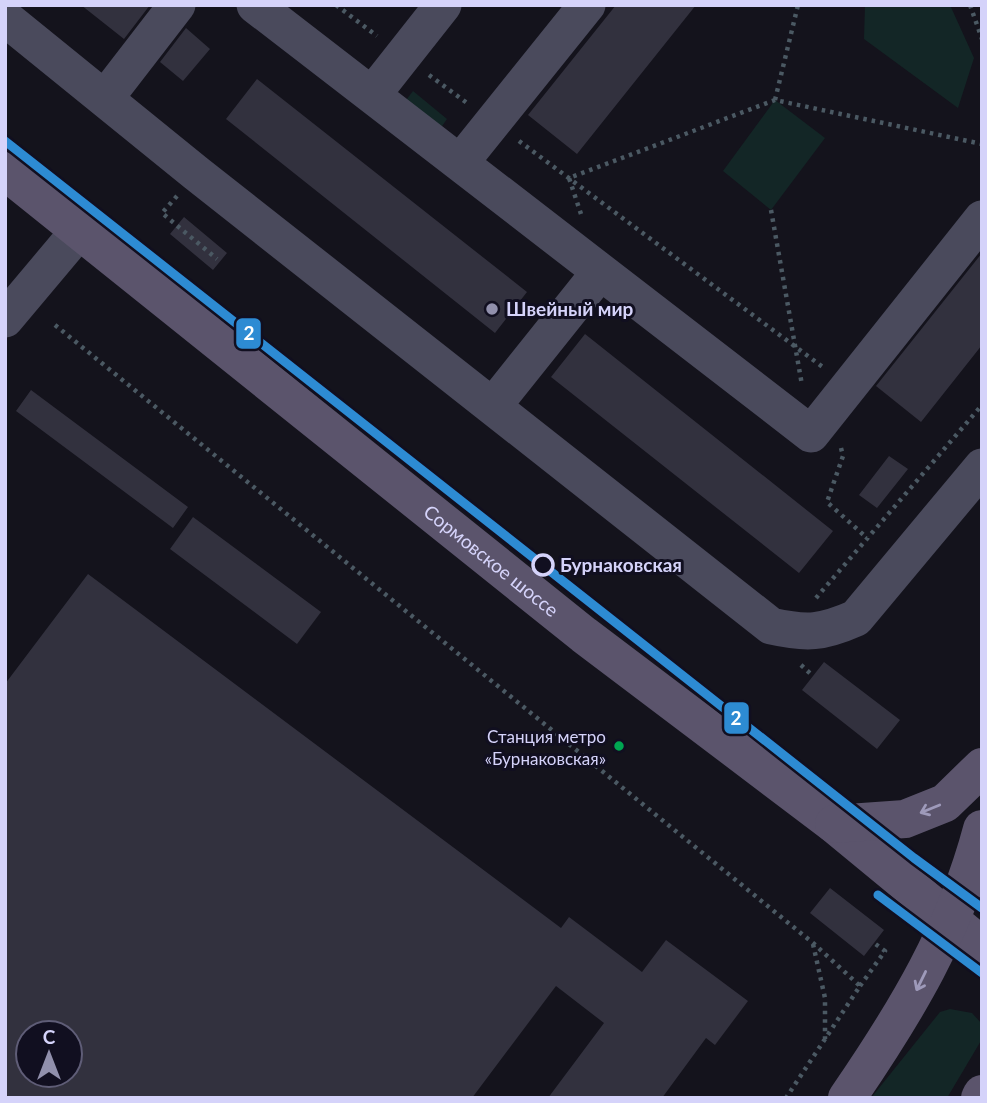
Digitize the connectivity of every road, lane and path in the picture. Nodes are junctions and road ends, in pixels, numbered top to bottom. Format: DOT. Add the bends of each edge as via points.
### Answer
graph roads {
  1 [pos="177,5"];
  2 [pos="255,5"];
  3 [pos="336,5"];
  4 [pos="443,5"];
  5 [pos="587,5"];
  6 [pos="798,5"];
  7 [pos="970,5"];
  8 [pos="5,18"];
  9 [pos="982,39"];
  10 [pos="405,56"];
  11 [pos="372,95"];
  12 [pos="106,97"];
  13 [pos="775,100"];
  14 [pos="494,122"];
  15 [pos="982,144"];
  16 [pos="460,163"];
  17 [pos="5,171"];
  18 [pos="569,178"];
  19 [pos="771,210"];
  20 [pos="982,219"];
  21 [pos="177,225"];
  22 [pos="585,225"];
  23 [pos="79,231"];
  24 [pos="217,259"];
  25 [pos="600,272"];
  26 [pos="5,319"];
  27 [pos="55,325"];
  28 [pos="795,346"];
  29 [pos="493,405"];
  30 [pos="982,405"];
  31 [pos="831,409"];
  32 [pos="982,467"];
  33 [pos="867,538"];
  34 [pos="800,632"];
  35 [pos="813,676"];
  36 [pos="982,767"];
  37 [pos="834,824"];
  38 [pos="982,829"];
  39 [pos="950,920"];
  40 [pos="813,943"];
  41 [pos="874,943"];
  42 [pos="982,946"];
  43 [pos="860,986"];
  44 [pos="825,1039"];
  45 [pos="786,1098"];
  46 [pos="847,1098"];
  1 -- 12 [label="lane"];
  2 -- 11 [label="lane"];
  3 -- 10 [label="path"];
  4 -- 10 [label="lane"];
  5 -- 14 [label="lane"];
  6 -- 13 [label="path"];
  7 -- 9 [label="path"];
  8 -- 12 [label="lane"];
  10 -- 11 [label="lane"];
  10 -- 14 [label="path"];
  11 -- 16 [label="lane"];
  12 -- 29 [label="lane"];
  13 -- 15 [label="path"];
  13 -- 18 [label="path"];
  14 -- 16 [label="lane"];
  14 -- 18 [label="path"];
  16 -- 25 [label="lane"];
  17 -- 23 [label="main road, Сормовское шоссе"];
  18 -- 22 [label="path"];
  18 -- 28 [label="path"];
  19 -- 28 [label="path"];
  20 -- 31 [label="lane"];
  21 -- 24 [label="path"];
  23 -- 26 [label="lane"];
  23 -- 37 [label="main road, Сормовское шоссе" via="584,635"];
  25 -- 29 [label="lane"];
  25 -- 31 [label="lane"];
  27 -- 40 [label="path"];
  28 -- 31 [label="path"];
  28 -- 31 [label="path"];
  29 -- 34 [label="lane" via="771,626"];
  30 -- 33 [label="path"];
  31 -- 33 [label="path" via="843,457 827,502"];
  32 -- 34 [label="lane" via="856,618 827,631"];
  33 -- 34 [label="path" via="816,597"];
  34 -- 35 [label="path" via="792,656"];
  36 -- 37 [label="main road, one-way" via="945,803 905,819"];
  37 -- 39 [label="main road, Сормовское шоссе"];
  38 -- 39 [label="main road" via="970,874"];
  39 -- 42 [label="main road, Сормовское шоссе"];
  39 -- 46 [label="main road, one-way" via="901,1020"];
  40 -- 43 [label="path"];
  40 -- 44 [label="path" via="825,998"];
  41 -- 43 [label="path" via="885,951"];
  43 -- 44 [label="path"];
  44 -- 45 [label="path"];
}
